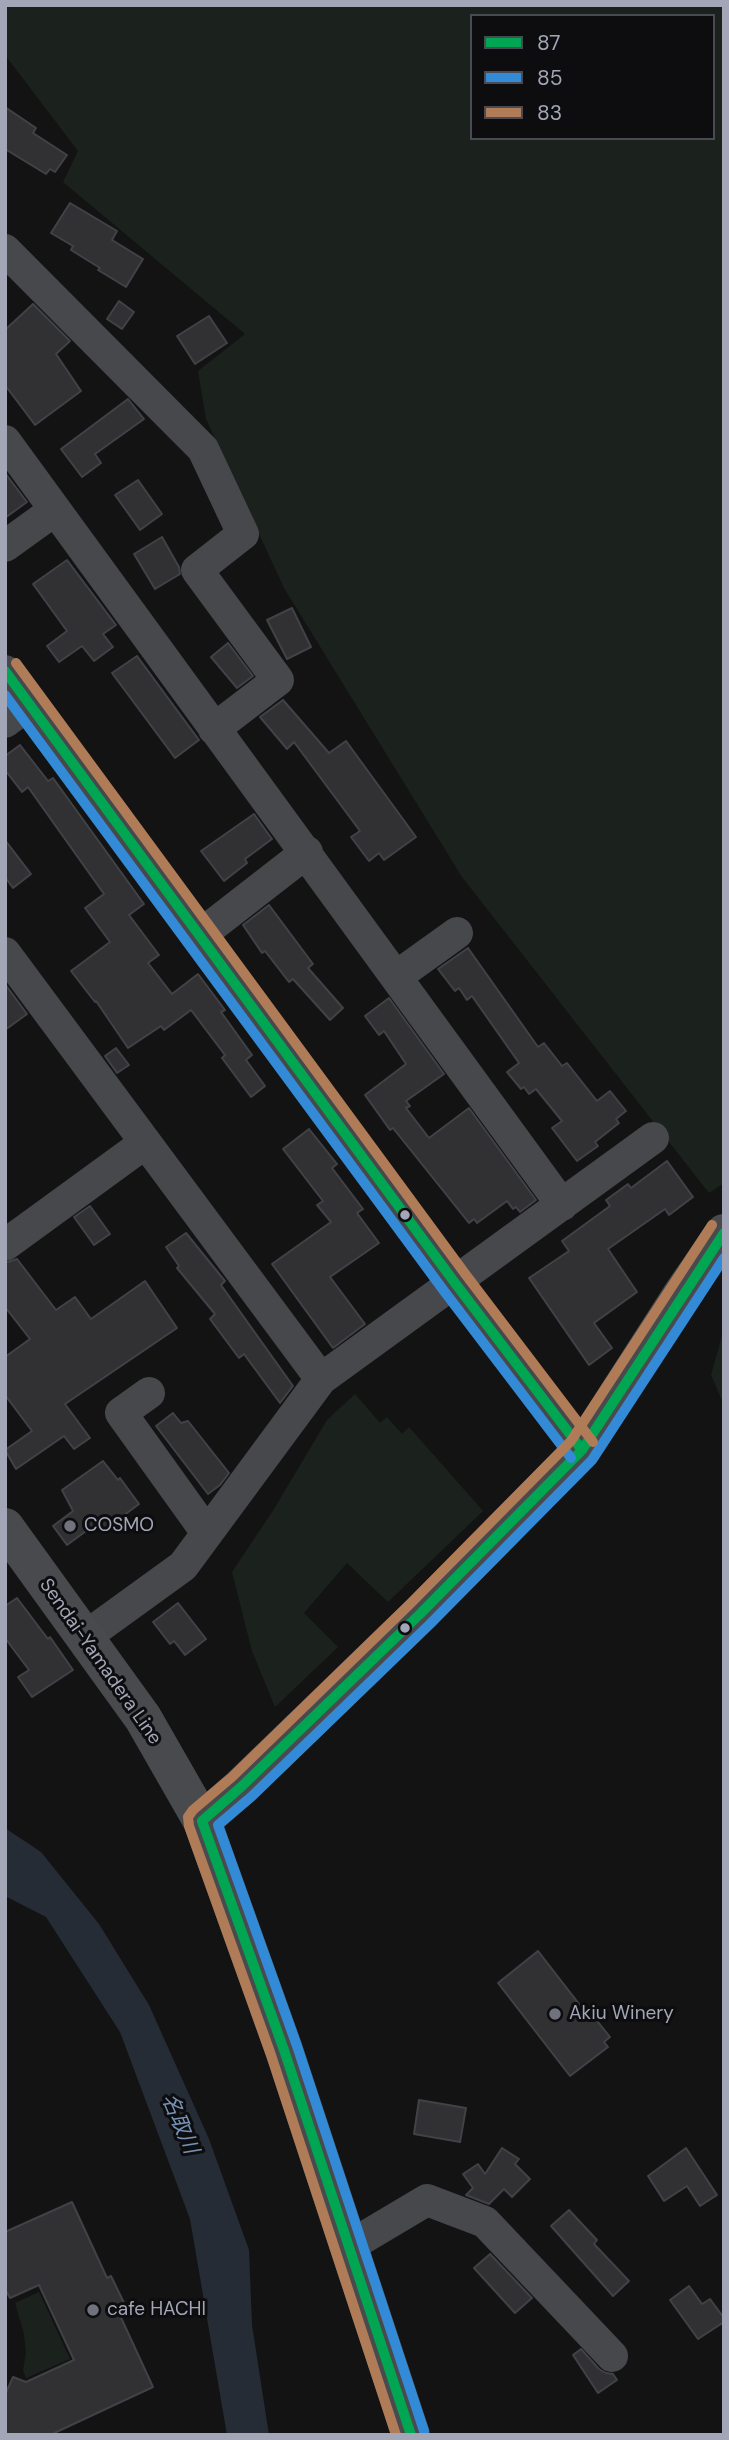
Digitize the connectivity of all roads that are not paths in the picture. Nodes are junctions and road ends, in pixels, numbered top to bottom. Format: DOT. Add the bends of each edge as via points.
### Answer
graph roads {
  1 [pos="11,264"];
  2 [pos="5,441"];
  3 [pos="55,510"];
  4 [pos="5,545"];
  5 [pos="5,671"];
  6 [pos="17,713"];
  7 [pos="214,729"];
  8 [pos="307,852"];
  9 [pos="457,933"];
  10 [pos="199,936"];
  11 [pos="5,953"];
  12 [pos="397,975"];
  13 [pos="653,1138"];
  14 [pos="145,1143"];
  15 [pos="562,1205"];
  16 [pos="724,1233"];
  17 [pos="8,1237"];
  18 [pos="454,1283"];
  19 [pos="321,1379"];
  20 [pos="149,1394"];
  21 [pos="582,1450"];
  22 [pos="5,1527"];
  23 [pos="207,1533"];
  24 [pos="85,1637"];
  25 [pos="202,1821"];
  26 [pos="348,2247"];
  27 [pos="612,2357"];
  28 [pos="411,2435"];
  1 -- 7 [label="street" via="203,449 243,534 197,570 278,680"];
  2 -- 3 [label="street"];
  3 -- 4 [label="street"];
  3 -- 7 [label="street"];
  5 -- 6 [label="street"];
  6 -- 10 [label="street"];
  7 -- 8 [label="street"];
  8 -- 10 [label="street"];
  8 -- 12 [label="street"];
  9 -- 12 [label="street"];
  10 -- 18 [label="street"];
  11 -- 14 [label="street"];
  12 -- 15 [label="street"];
  13 -- 15 [label="street"];
  14 -- 17 [label="street"];
  14 -- 19 [label="street"];
  15 -- 18 [label="street"];
  16 -- 21 [label="main road"];
  18 -- 19 [label="street"];
  18 -- 21 [label="street"];
  19 -- 23 [label="street"];
  20 -- 23 [label="street" via="121,1413"];
  21 -- 25 [label="main road" via="420,1614"];
  22 -- 24 [label="main road, Sendai-Yamadera Line"];
  23 -- 24 [label="street" via="183,1566"];
  24 -- 25 [label="main road, Sendai-Yamadera Line" via="143,1717"];
  25 -- 26 [label="main road, Sendai-Yamadera Line"];
  26 -- 27 [label="street" via="428,2200 485,2222"];
  26 -- 28 [label="main road, Sendai-Yamadera Line"];
}
